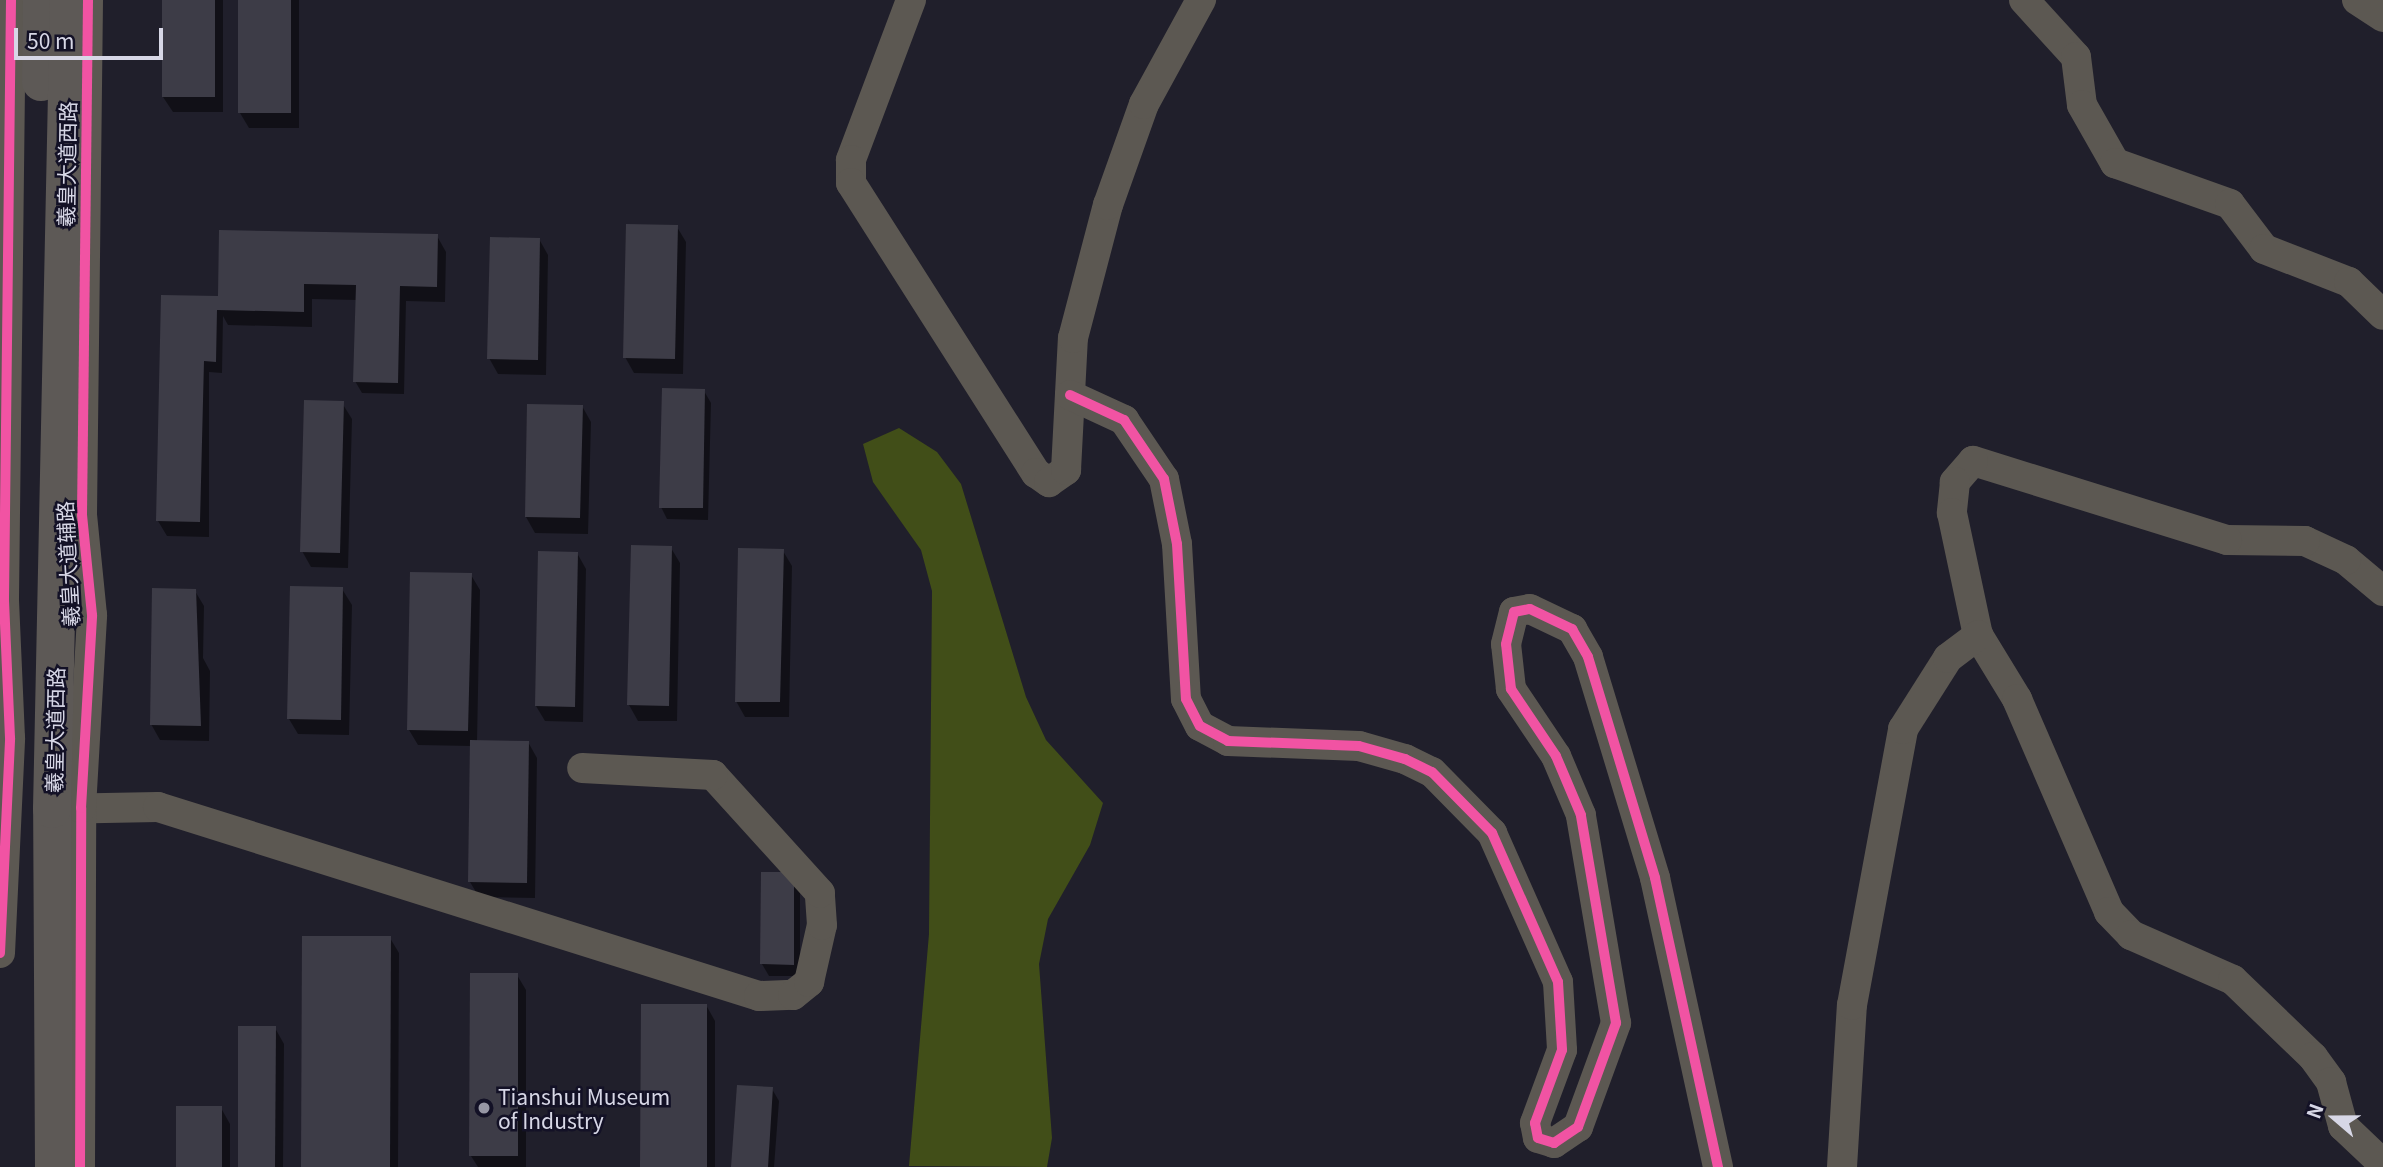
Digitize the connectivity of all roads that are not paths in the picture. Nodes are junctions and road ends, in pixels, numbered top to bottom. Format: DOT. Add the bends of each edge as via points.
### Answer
graph roads {
  1 [pos="11,0"];
  2 [pos="42,0"];
  3 [pos="69,0"];
  4 [pos="88,0"];
  5 [pos="911,0"];
  6 [pos="1201,0"];
  7 [pos="2024,0"];
  8 [pos="2357,0"];
  9 [pos="2383,17"];
  10 [pos="2383,315"];
  11 [pos="5,384"];
  12 [pos="1070,395"];
  13 [pos="2383,591"];
  14 [pos="2,599"];
  15 [pos="1978,635"];
  16 [pos="16,738"];
  17 [pos="582,768"];
  18 [pos="66,808"];
  19 [pos="0,953"];
  20 [pos="2383,1164"];
  21 [pos="37,1167"];
  22 [pos="54,1167"];
  23 [pos="79,1167"];
  24 [pos="1718,1167"];
  25 [pos="1842,1167"];
  1 -- 11 [label="street"];
  2 -- 16 [label="main road, 羲皇大道西路"];
  3 -- 18 [label="main road, 羲皇大道西路"];
  4 -- 18 [label="street, 羲皇大道辅路" via="82,514 92,615"];
  5 -- 12 [label="street" via="851,160 851,183 1036,473 1049,482 1066,470"];
  6 -- 12 [label="street" via="1144,104 1108,205 1073,338"];
  7 -- 10 [label="street" via="2077,57 2082,105 2115,163 2230,204 2264,249 2349,282"];
  8 -- 9 [label="street"];
  11 -- 14 [label="street"];
  12 -- 24 [label="street" via="1124,420 1164,479 1177,544 1186,699 1200,726 1228,741 1359,746 1405,759 1432,772 1492,833 1558,982 1562,1050 1535,1123 1538,1138 1554,1143 1578,1127 1616,1023 1581,815 1556,756 1511,690 1506,644 1514,612 1530,608 1572,629 1588,657 1655,878"];
  13 -- 15 [label="street" via="2346,560 2305,541 2227,540 1973,461 1955,482 1952,513"];
  14 -- 16 [label="street"];
  15 -- 20 [label="street" via="2017,699 2109,912 2131,934 2233,980 2313,1057 2332,1082 2343,1126"];
  15 -- 25 [label="street" via="1948,659 1903,729 1852,1005"];
  16 -- 19 [label="street"];
  16 -- 21 [label="main road, 羲皇大道西路"];
  17 -- 18 [label="street" via="713,775 820,893 822,925 809,982 793,995 759,996 159,807"];
  18 -- 22 [label="main road, 羲皇大道西路"];
  18 -- 23 [label="street, 羲皇大道辅路"];
}
